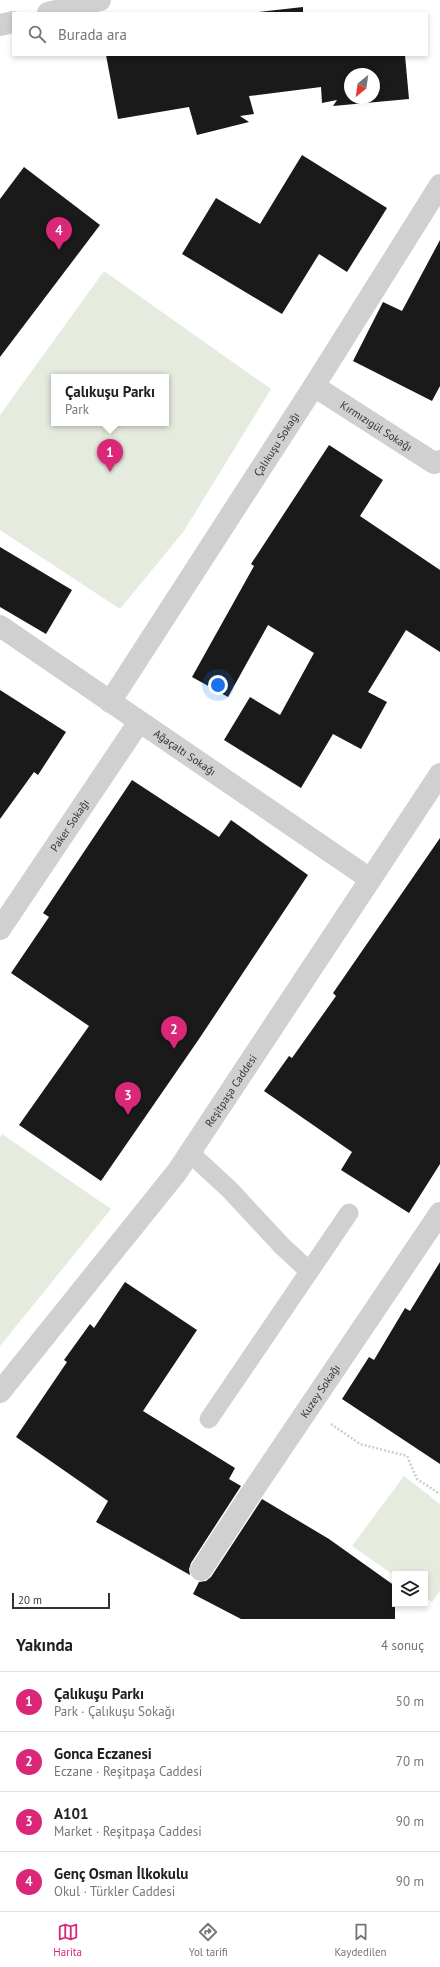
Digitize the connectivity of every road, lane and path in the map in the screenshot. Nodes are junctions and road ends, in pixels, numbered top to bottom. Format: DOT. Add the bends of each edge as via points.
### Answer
graph roads {
  1 [pos="100,0"];
  2 [pos="52,12"];
  3 [pos="12,22"];
  4 [pos="0,25"];
  5 [pos="440,185"];
  6 [pos="314,386"];
  7 [pos="440,461"];
  8 [pos="0,626"];
  9 [pos="110,702"];
  10 [pos="139,722"];
  11 [pos="440,774"];
  12 [pos="370,879"];
  13 [pos="0,929"];
  14 [pos="190,1152"];
  15 [pos="349,1213"];
  16 [pos="440,1213"];
  17 [pos="310,1271"];
  18 [pos="58,1322"];
  19 [pos="0,1367"];
  20 [pos="0,1392"];
  21 [pos="310,1408"];
  22 [pos="209,1419"];
  23 [pos="440,1494"];
  24 [pos="202,1570"];
  1 -- 2 [label="street"];
  3 -- 4 [label="street"];
  5 -- 6 [label="street, Çalıkuşu Sokağı"];
  6 -- 7 [label="street, Kırmızıgül Sokağı" via="434,463"];
  6 -- 9 [label="street, Çalıkuşu Sokağı"];
  8 -- 9 [label="street, Ağaçaltı Sokağı"];
  9 -- 10 [label="street, Ağaçaltı Sokağı"];
  10 -- 12 [label="street, Ağaçaltı Sokağı"];
  10 -- 13 [label="street, Paker Sokağı"];
  11 -- 12 [label="street, Reşitpaşa Caddesi"];
  12 -- 14 [label="street, Reşitpaşa Caddesi"];
  14 -- 17 [label="lane"];
  14 -- 18 [label="street, Reşitpaşa Caddesi"];
  15 -- 17 [label="lane"];
  16 -- 21 [label="street, Kuzey Sokağı"];
  17 -- 22 [label="lane"];
  18 -- 19 [label="street"];
  18 -- 20 [label="street, Reşitpaşa Caddesi"];
  21 -- 23 [label="path" via="360,1444 407,1456 417,1479"];
  21 -- 24 [label="street, Kuzey Sokağı"];
}
